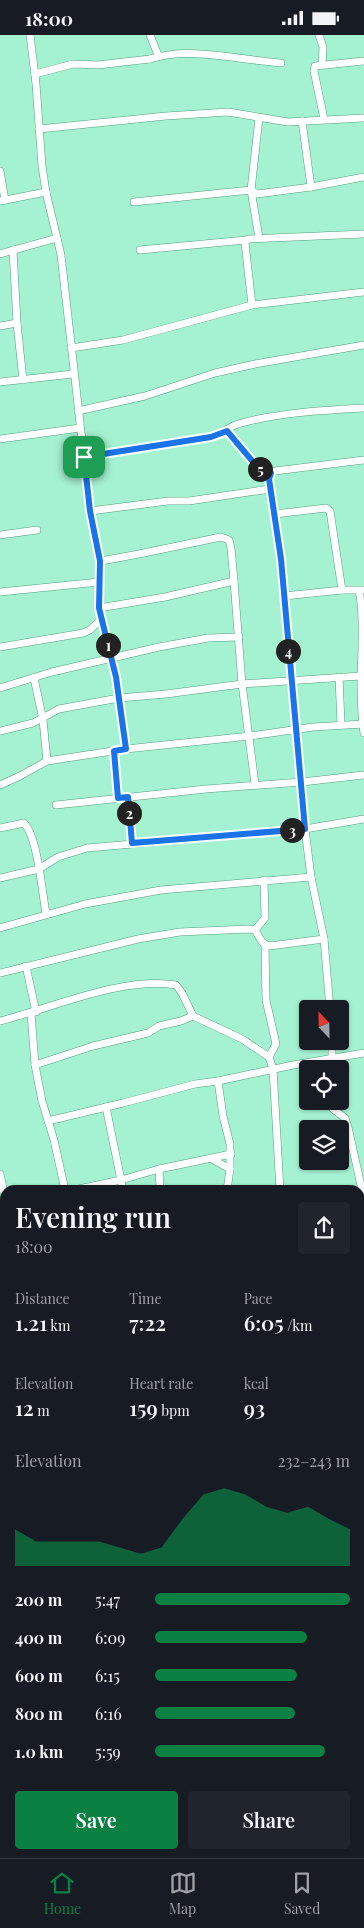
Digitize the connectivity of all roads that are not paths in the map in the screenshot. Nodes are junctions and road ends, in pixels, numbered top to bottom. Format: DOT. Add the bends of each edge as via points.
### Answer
graph roads {
  1 [pos="30,35"];
  2 [pos="150,35"];
  3 [pos="319,35"];
  4 [pos="158,55"];
  5 [pos="364,61"];
  6 [pos="281,63"];
  7 [pos="322,64"];
  8 [pos="35,74"];
  9 [pos="259,118"];
  10 [pos="364,118"];
  11 [pos="324,119"];
  12 [pos="302,121"];
  13 [pos="39,129"];
  14 [pos="0,171"];
  15 [pos="364,177"];
  16 [pos="311,187"];
  17 [pos="251,190"];
  18 [pos="46,192"];
  19 [pos="3,200"];
  20 [pos="134,202"];
  21 [pos="364,235"];
  22 [pos="57,238"];
  23 [pos="260,238"];
  24 [pos="246,240"];
  25 [pos="13,250"];
  26 [pos="140,250"];
  27 [pos="0,254"];
  28 [pos="364,292"];
  29 [pos="252,305"];
  30 [pos="17,323"];
  31 [pos="0,326"];
  32 [pos="364,345"];
  33 [pos="71,348"];
  34 [pos="73,374"];
  35 [pos="23,380"];
  36 [pos="0,382"];
  37 [pos="364,408"];
  38 [pos="78,411"];
  39 [pos="80,428"];
  40 [pos="227,431"];
  41 [pos="0,439"];
  42 [pos="84,457"];
  43 [pos="364,461"];
  44 [pos="271,473"];
  45 [pos="270,489"];
  46 [pos="90,511"];
  47 [pos="275,514"];
  48 [pos="37,530"];
  49 [pos="0,535"];
  50 [pos="100,561"];
  51 [pos="234,581"];
  52 [pos="100,582"];
  53 [pos="342,590"];
  54 [pos="362,591"];
  55 [pos="0,592"];
  56 [pos="284,596"];
  57 [pos="99,608"];
  58 [pos="101,619"];
  59 [pos="239,637"];
  60 [pos="0,647"];
  61 [pos="112,659"];
  62 [pos="339,677"];
  63 [pos="361,677"];
  64 [pos="34,678"];
  65 [pos="291,680"];
  66 [pos="242,684"];
  67 [pos="0,687"];
  68 [pos="119,698"];
  69 [pos="43,720"];
  70 [pos="341,724"];
  71 [pos="363,724"];
  72 [pos="297,730"];
  73 [pos="0,731"];
  74 [pos="364,733"];
  75 [pos="250,736"];
  76 [pos="126,749"];
  77 [pos="114,751"];
  78 [pos="47,761"];
  79 [pos="364,775"];
  80 [pos="302,782"];
  81 [pos="0,785"];
  82 [pos="255,785"];
  83 [pos="128,797"];
  84 [pos="118,798"];
  85 [pos="56,805"];
  86 [pos="364,819"];
  87 [pos="0,828"];
  88 [pos="305,829"];
  89 [pos="132,843"];
  90 [pos="38,869"];
  91 [pos="311,877"];
  92 [pos="0,878"];
  93 [pos="264,881"];
  94 [pos="46,914"];
  95 [pos="0,928"];
  96 [pos="255,930"];
  97 [pos="324,939"];
  98 [pos="265,945"];
  99 [pos="26,966"];
  100 [pos="0,973"];
  101 [pos="329,1000"];
  102 [pos="34,1013"];
  103 [pos="193,1016"];
  104 [pos="0,1021"];
  105 [pos="332,1050"];
  106 [pos="364,1053"];
  107 [pos="269,1057"];
  108 [pos="332,1058"];
  109 [pos="35,1065"];
  110 [pos="273,1069"];
  111 [pos="218,1081"];
  112 [pos="106,1107"];
  113 [pos="334,1110"];
  114 [pos="48,1121"];
  115 [pos="231,1154"];
  116 [pos="212,1159"];
  117 [pos="159,1169"];
  118 [pos="230,1169"];
  119 [pos="122,1180"];
  120 [pos="64,1185"];
  121 [pos="98,1185"];
  122 [pos="122,1185"];
  123 [pos="160,1185"];
  124 [pos="228,1185"];
  125 [pos="280,1185"];
  126 [pos="361,1185"];
  1 -- 8 [label="street"];
  2 -- 4 [label="street"];
  3 -- 7 [label="street" via="323,47"];
  4 -- 6 [label="street" via="197,54"];
  4 -- 8 [label="street" via="150,59 98,65 74,64"];
  5 -- 7 [label="street"];
  7 -- 11 [label="street" via="315,66 314,71"];
  8 -- 13 [label="street"];
  9 -- 12 [label="street"];
  9 -- 13 [label="street" via="228,112"];
  9 -- 17 [label="street"];
  10 -- 11 [label="street"];
  11 -- 12 [label="street"];
  12 -- 16 [label="street"];
  13 -- 18 [label="street"];
  14 -- 19 [label="street"];
  15 -- 16 [label="street"];
  16 -- 17 [label="street" via="257,194"];
  17 -- 20 [label="street"];
  17 -- 23 [label="street"];
  18 -- 19 [label="street"];
  18 -- 22 [label="street"];
  21 -- 23 [label="street"];
  22 -- 25 [label="street"];
  22 -- 33 [label="street"];
  23 -- 24 [label="street"];
  24 -- 26 [label="street"];
  24 -- 29 [label="street"];
  25 -- 27 [label="street"];
  25 -- 30 [label="street"];
  28 -- 29 [label="street"];
  29 -- 33 [label="street" via="123,340"];
  30 -- 31 [label="street"];
  30 -- 35 [label="street"];
  32 -- 38 [label="street" via="215,373"];
  33 -- 34 [label="street"];
  34 -- 35 [label="street"];
  34 -- 38 [label="street"];
  35 -- 36 [label="street"];
  37 -- 40 [label="street" via="294,414 240,424"];
  38 -- 39 [label="street"];
  39 -- 41 [label="street"];
  39 -- 42 [label="street"];
  40 -- 42 [label="street" via="211,437"];
  40 -- 44 [label="street" via="259,469"];
  42 -- 46 [label="street"];
  43 -- 44 [label="street"];
  44 -- 45 [label="street"];
  45 -- 46 [label="street"];
  45 -- 47 [label="street"];
  46 -- 50 [label="street"];
  47 -- 53 [label="street" via="326,508 330,511"];
  47 -- 56 [label="street"];
  48 -- 49 [label="street"];
  50 -- 51 [label="street" via="221,537 229,540"];
  50 -- 52 [label="street"];
  51 -- 57 [label="street"];
  51 -- 59 [label="street"];
  52 -- 55 [label="street"];
  52 -- 57 [label="street"];
  53 -- 54 [label="street"];
  53 -- 56 [label="street"];
  54 -- 63 [label="street"];
  56 -- 65 [label="street"];
  57 -- 58 [label="street"];
  58 -- 60 [label="street" via="83,633"];
  58 -- 61 [label="street"];
  59 -- 61 [label="street" via="185,641"];
  59 -- 66 [label="street"];
  61 -- 64 [label="street"];
  61 -- 68 [label="street"];
  62 -- 63 [label="street"];
  62 -- 65 [label="street"];
  62 -- 70 [label="street"];
  63 -- 71 [label="street"];
  64 -- 67 [label="street"];
  64 -- 69 [label="street"];
  65 -- 66 [label="street"];
  65 -- 72 [label="street"];
  66 -- 68 [label="street"];
  66 -- 75 [label="street"];
  68 -- 69 [label="street" via="59,709"];
  68 -- 76 [label="street"];
  69 -- 73 [label="street"];
  69 -- 78 [label="street"];
  70 -- 71 [label="street"];
  70 -- 72 [label="street"];
  71 -- 74 [label="street"];
  72 -- 75 [label="street"];
  72 -- 80 [label="street"];
  75 -- 76 [label="street"];
  75 -- 82 [label="street"];
  76 -- 77 [label="street"];
  77 -- 78 [label="street"];
  77 -- 84 [label="street"];
  78 -- 81 [label="street"];
  79 -- 80 [label="street"];
  80 -- 82 [label="street"];
  80 -- 88 [label="street"];
  82 -- 83 [label="street"];
  83 -- 84 [label="street"];
  83 -- 89 [label="street"];
  84 -- 85 [label="street"];
  86 -- 88 [label="street"];
  87 -- 90 [label="street" via="24,823 30,829"];
  88 -- 89 [label="street"];
  88 -- 91 [label="street"];
  89 -- 90 [label="street" via="88,848 58,857"];
  90 -- 92 [label="street"];
  90 -- 94 [label="street"];
  91 -- 93 [label="street"];
  91 -- 97 [label="street"];
  93 -- 94 [label="street" via="161,890"];
  93 -- 96 [label="street" via="265,918"];
  94 -- 95 [label="street"];
  96 -- 98 [label="street"];
  96 -- 99 [label="street" via="180,932"];
  97 -- 98 [label="street"];
  97 -- 101 [label="street"];
  98 -- 107 [label="street" via="266,1000 276,1044"];
  99 -- 100 [label="street"];
  99 -- 102 [label="street"];
  102 -- 103 [label="street" via="91,994 166,983 176,985"];
  102 -- 104 [label="street"];
  102 -- 109 [label="street"];
  103 -- 107 [label="street" via="242,1039"];
  103 -- 109 [label="street" via="159,1026 148,1033"];
  105 -- 108 [label="street"];
  106 -- 108 [label="street"];
  107 -- 110 [label="street"];
  108 -- 110 [label="street"];
  109 -- 114 [label="street"];
  110 -- 111 [label="street"];
  110 -- 125 [label="street"];
  111 -- 112 [label="street" via="195,1083"];
  111 -- 115 [label="street"];
  112 -- 114 [label="street"];
  112 -- 119 [label="street"];
  113 -- 126 [label="street" via="345,1118"];
  114 -- 120 [label="street"];
  115 -- 116 [label="street"];
  115 -- 118 [label="street"];
  116 -- 117 [label="street"];
  116 -- 118 [label="street"];
  117 -- 119 [label="street"];
  117 -- 123 [label="street"];
  118 -- 124 [label="street"];
  119 -- 121 [label="street"];
  119 -- 122 [label="street"];
}
